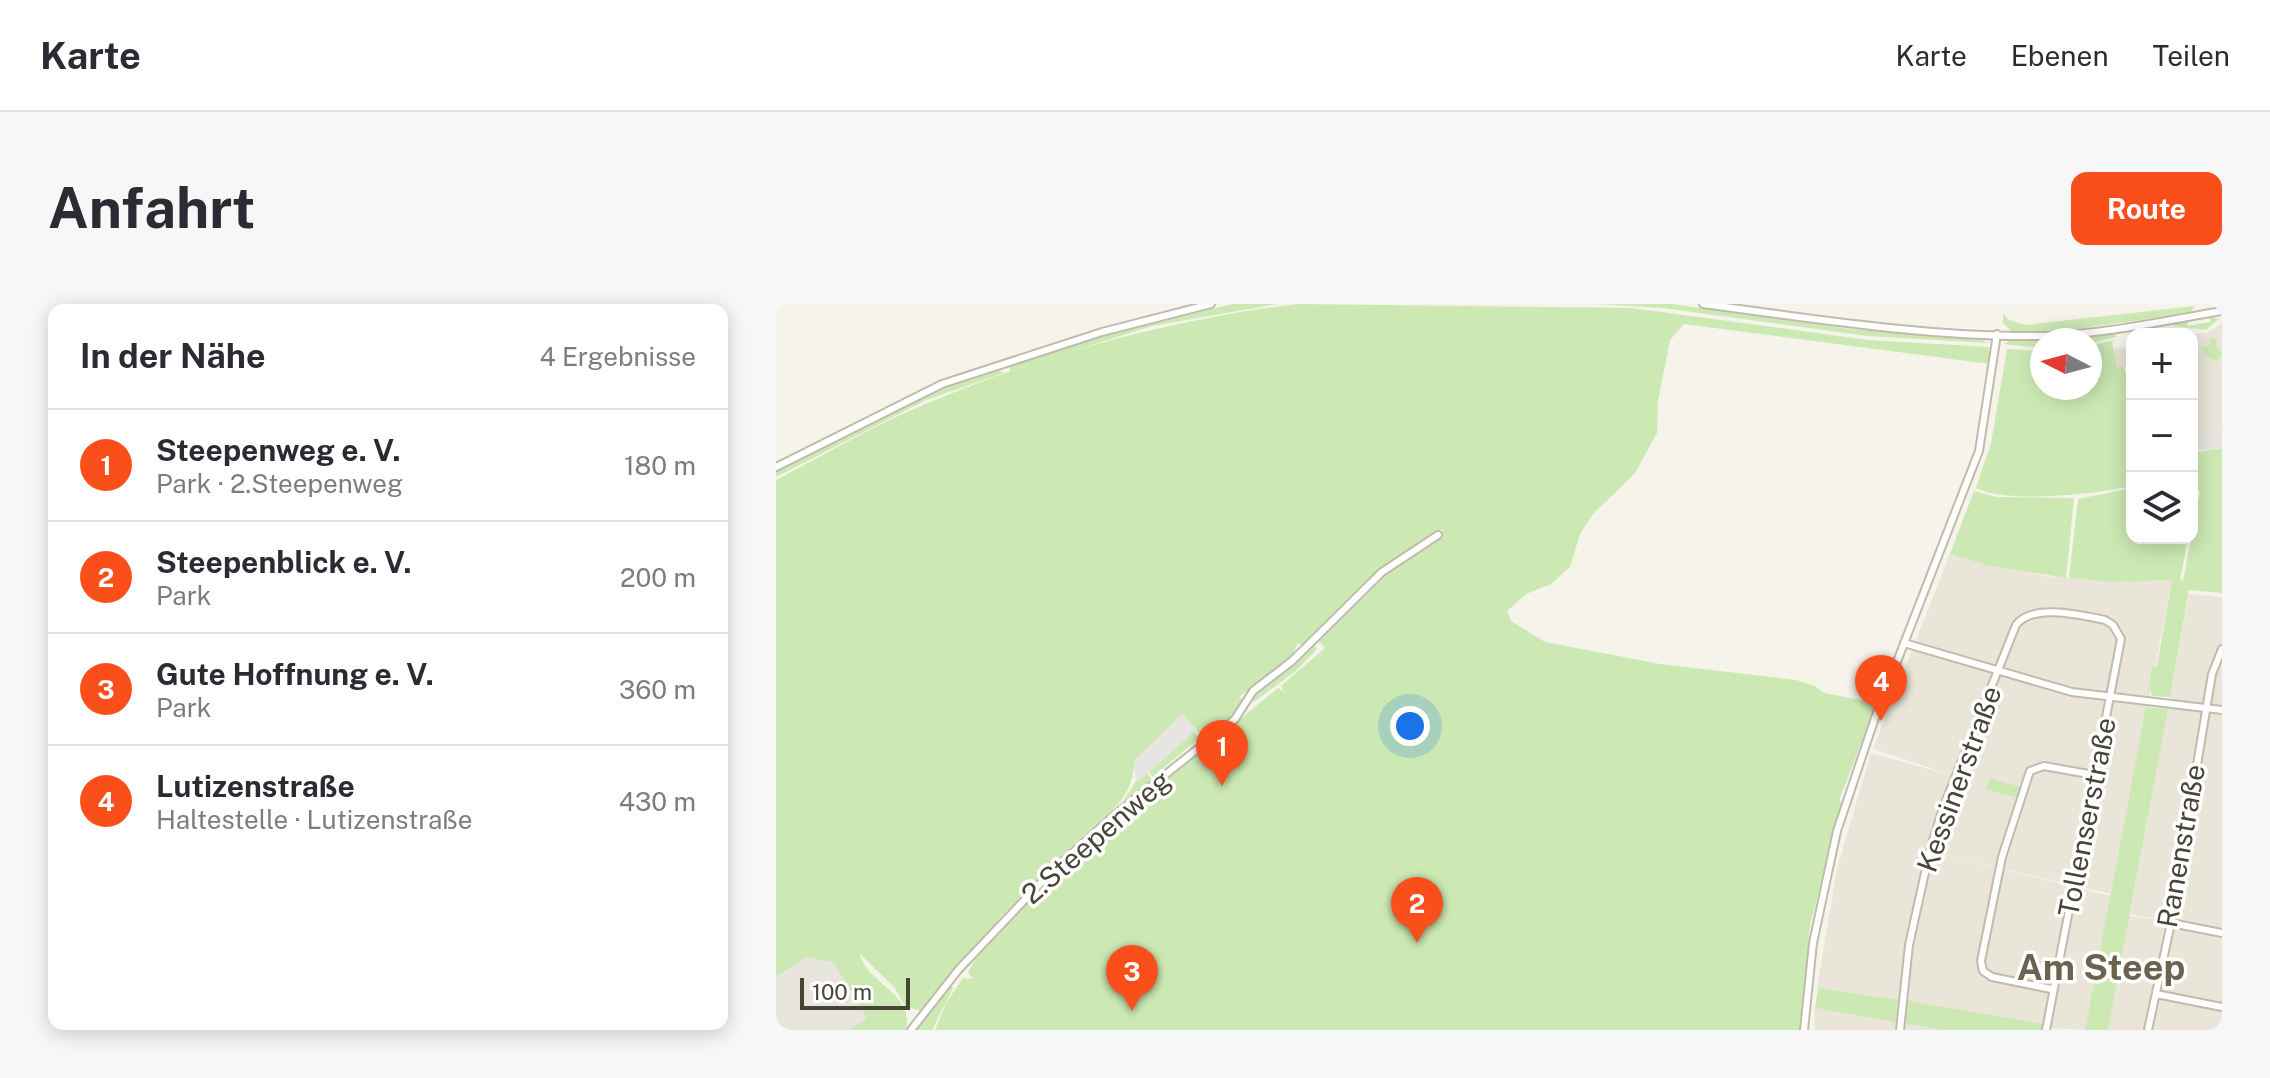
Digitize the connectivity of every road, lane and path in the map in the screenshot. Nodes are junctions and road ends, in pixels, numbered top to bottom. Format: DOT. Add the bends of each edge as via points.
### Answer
graph roads {
  1 [pos="1211,304"];
  2 [pos="1703,304"];
  3 [pos="2222,311"];
  4 [pos="1997,334"];
  5 [pos="776,467"];
  6 [pos="1438,535"];
  7 [pos="1904,643"];
  8 [pos="2222,649"];
  9 [pos="1998,671"];
  10 [pos="2111,697"];
  11 [pos="2205,708"];
  12 [pos="2222,710"];
  13 [pos="2094,775"];
  14 [pos="2171,923"];
  15 [pos="2222,933"];
  16 [pos="2051,989"];
  17 [pos="2156,994"];
  18 [pos="2222,1007"];
  19 [pos="911,1030"];
  20 [pos="1804,1030"];
  21 [pos="1900,1030"];
  22 [pos="2046,1030"];
  23 [pos="2148,1030"];
  1 -- 5 [label="street" via="1158,315 942,384"];
  2 -- 4 [label="street" via="1858,325"];
  3 -- 4 [label="street" via="2069,334"];
  4 -- 7 [label="street" via="1979,451"];
  6 -- 19 [label="street, 2.Steepenweg" via="1382,572 1292,661 1253,691 1235,719 1052,871 959,969"];
  7 -- 9 [label="street"];
  7 -- 20 [label="street" via="1859,761 1828,866 1811,953"];
  8 -- 11 [label="street, Ranenstraße"];
  9 -- 10 [label="street"];
  9 -- 10 [label="street, Kessinerstraße" via="2016,625 2028,614 2105,620 2121,639"];
  9 -- 21 [label="street, Kessinerstraße" via="1930,850 1909,945"];
  10 -- 11 [label="street"];
  10 -- 13 [label="street, Tollenserstraße"];
  11 -- 12 [label="street"];
  11 -- 14 [label="street, Ranenstraße"];
  13 -- 16 [label="street, Tollenserstraße"];
  13 -- 16 [label="street" via="2044,766 2030,771 1994,890 1983,971"];
  14 -- 15 [label="street"];
  14 -- 17 [label="street, Ranenstraße"];
  16 -- 22 [label="street, Tollenserstraße"];
  17 -- 18 [label="street"];
  17 -- 23 [label="street, Ranenstraße"];
}
